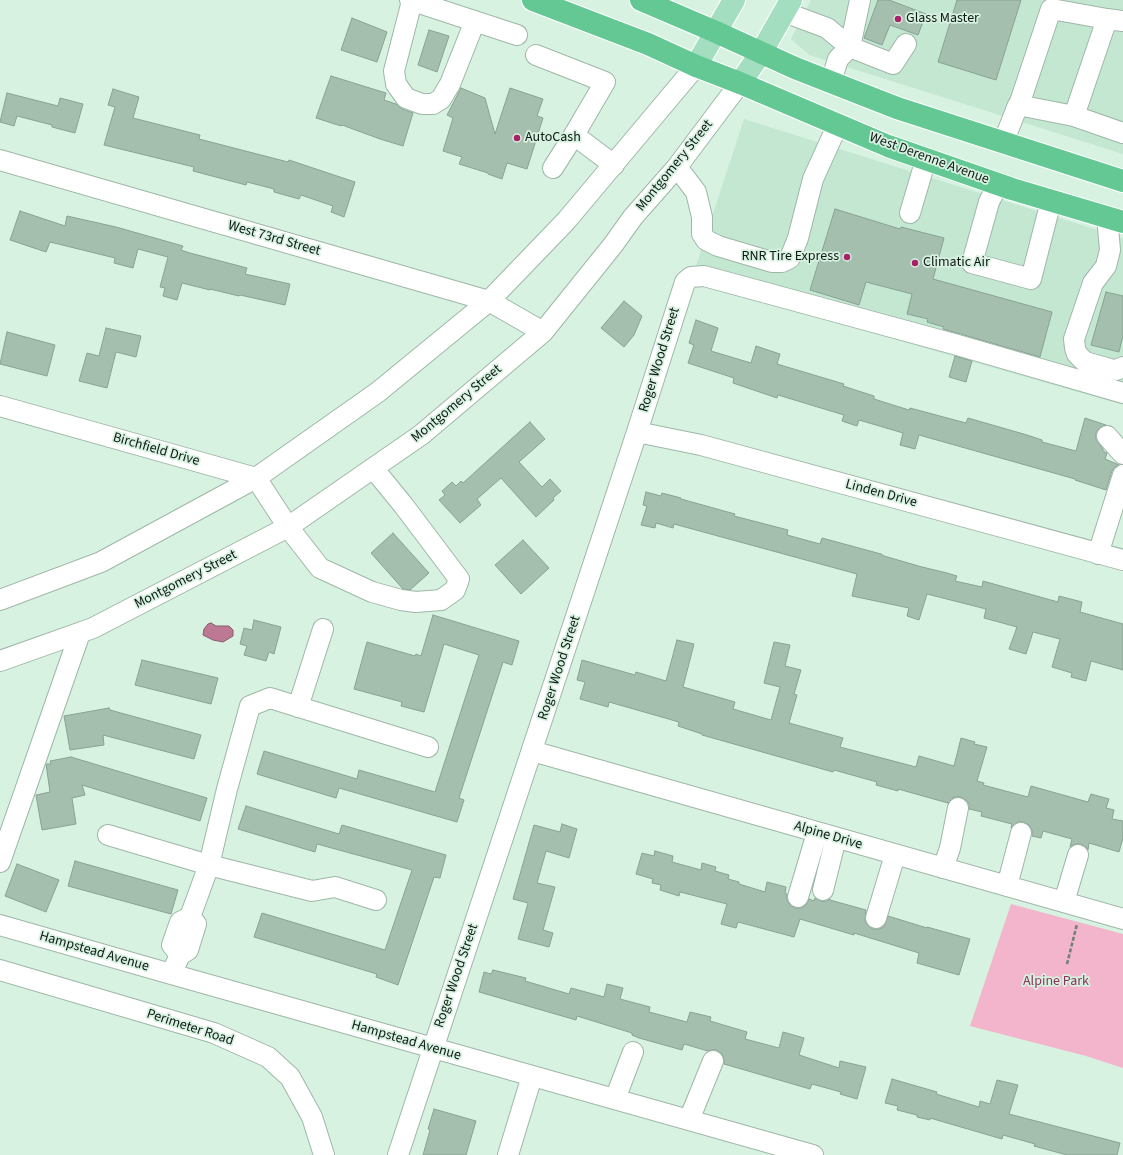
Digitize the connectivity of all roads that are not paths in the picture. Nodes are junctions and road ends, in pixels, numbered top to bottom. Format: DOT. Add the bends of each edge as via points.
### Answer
graph roads {
  1 [pos="412,0"];
  2 [pos="533,0"];
  3 [pos="641,0"];
  4 [pos="734,0"];
  5 [pos="860,0"];
  6 [pos="788,6"];
  7 [pos="1115,20"];
  8 [pos="475,21"];
  9 [pos="716,32"];
  10 [pos="517,35"];
  11 [pos="906,44"];
  12 [pos="850,47"];
  13 [pos="761,53"];
  14 [pos="536,55"];
  15 [pos="696,66"];
  16 [pos="831,82"];
  17 [pos="740,83"];
  18 [pos="1018,105"];
  19 [pos="1074,116"];
  20 [pos="838,124"];
  21 [pos="1123,133"];
  22 [pos="574,135"];
  23 [pos="1003,143"];
  24 [pos="926,159"];
  25 [pos="0,160"];
  26 [pos="614,165"];
  27 [pos="553,168"];
  28 [pos="677,168"];
  29 [pos="1123,181"];
  30 [pos="998,184"];
  31 [pos="1051,201"];
  32 [pos="910,212"];
  33 [pos="1115,220"];
  34 [pos="489,301"];
  35 [pos="543,332"];
  36 [pos="1123,367"];
  37 [pos="1123,393"];
  38 [pos="0,406"];
  39 [pos="638,432"];
  40 [pos="1107,436"];
  41 [pos="1123,454"];
  42 [pos="373,468"];
  43 [pos="1123,475"];
  44 [pos="256,478"];
  45 [pos="1123,514"];
  46 [pos="288,527"];
  47 [pos="1111,557"];
  48 [pos="0,600"];
  49 [pos="323,629"];
  50 [pos="80,632"];
  51 [pos="0,661"];
  52 [pos="298,707"];
  53 [pos="428,747"];
  54 [pos="532,751"];
  55 [pos="958,808"];
  56 [pos="1022,833"];
  57 [pos="108,835"];
  58 [pos="827,836"];
  59 [pos="894,855"];
  60 [pos="1078,855"];
  61 [pos="0,862"];
  62 [pos="208,864"];
  63 [pos="943,868"];
  64 [pos="1007,886"];
  65 [pos="823,890"];
  66 [pos="798,897"];
  67 [pos="376,900"];
  68 [pos="1072,905"];
  69 [pos="876,918"];
  70 [pos="1123,918"];
  71 [pos="0,925"];
  72 [pos="0,970"];
  73 [pos="171,974"];
  74 [pos="433,1048"];
  75 [pos="633,1052"];
  76 [pos="713,1062"];
  77 [pos="532,1076"];
  78 [pos="615,1099"];
  79 [pos="689,1120"];
  80 [pos="324,1155"];
  81 [pos="398,1155"];
  82 [pos="508,1155"];
  83 [pos="813,1155"];
  1 -- 8 [label="street"];
  1 -- 8 [label="street" via="394,71 396,84 406,98 422,104 433,104 441,99 450,84"];
  2 -- 15 [label="highway, West Derenne Avenue" via="648,44"];
  3 -- 9 [label="highway"];
  4 -- 9 [label="main road"];
  5 -- 12 [label="street"];
  6 -- 12 [label="street" via="827,28"];
  6 -- 13 [label="main road, Montgomery Street"];
  7 -- 18 [label="street" via="1051,9"];
  7 -- 19 [label="street"];
  8 -- 10 [label="street"];
  9 -- 13 [label="highway"];
  9 -- 15 [label="main road"];
  11 -- 12 [label="street" via="893,64"];
  12 -- 16 [label="street" via="838,59"];
  13 -- 16 [label="highway"];
  13 -- 17 [label="main road, Montgomery Street"];
  14 -- 22 [label="street" via="605,82"];
  15 -- 17 [label="highway, West Derenne Avenue"];
  15 -- 26 [label="street"];
  16 -- 23 [label="highway" via="897,108"];
  17 -- 20 [label="highway, West Derenne Avenue"];
  17 -- 28 [label="street, Montgomery Street"];
  18 -- 19 [label="street"];
  18 -- 23 [label="street"];
  19 -- 21 [label="street"];
  20 -- 24 [label="highway, West Derenne Avenue"];
  20 -- 28 [label="street" via="813,179 798,238 790,258 782,262 772,262 706,240 702,234 702,217 696,192"];
  22 -- 26 [label="street"];
  22 -- 27 [label="street"];
  23 -- 29 [label="highway"];
  24 -- 30 [label="highway, West Derenne Avenue"];
  24 -- 32 [label="street"];
  25 -- 34 [label="street, West 73rd Street"];
  26 -- 34 [label="street" via="566,221"];
  28 -- 35 [label="street, Montgomery Street" via="633,217"];
  30 -- 31 [label="highway, West Derenne Avenue"];
  30 -- 31 [label="street" via="989,202 972,263 1031,279"];
  31 -- 33 [label="highway, West Derenne Avenue"];
  33 -- 36 [label="street" via="1106,266 1093,283 1074,339 1074,348 1085,362 1116,370"];
  34 -- 35 [label="street, West 73rd Street"];
  34 -- 44 [label="street" via="378,392"];
  35 -- 42 [label="street, Montgomery Street" via="421,435"];
  37 -- 39 [label="street, Roger Wood Street" via="704,276 691,277 683,287"];
  38 -- 44 [label="street, Birchfield Drive"];
  39 -- 47 [label="street, Linden Drive" via="701,445"];
  39 -- 54 [label="street, Roger Wood Street"];
  40 -- 41 [label="street"];
  42 -- 46 [label="street, Montgomery Street"];
  42 -- 46 [label="street" via="459,579 454,590 441,600 401,600 372,592 320,568"];
  43 -- 47 [label="street"];
  44 -- 46 [label="street"];
  44 -- 48 [label="street" via="101,562"];
  45 -- 47 [label="street"];
  46 -- 50 [label="street, Montgomery Street" via="93,628"];
  49 -- 52 [label="street"];
  50 -- 51 [label="street, Montgomery Street"];
  50 -- 61 [label="street"];
  52 -- 53 [label="street"];
  52 -- 62 [label="street" via="270,698 250,706"];
  54 -- 58 [label="street, Alpine Drive"];
  54 -- 74 [label="street, Roger Wood Street"];
  55 -- 63 [label="street"];
  56 -- 64 [label="street"];
  57 -- 62 [label="street"];
  58 -- 59 [label="street, Alpine Drive"];
  58 -- 65 [label="street"];
  58 -- 66 [label="street"];
  59 -- 63 [label="street, Alpine Drive"];
  59 -- 69 [label="street"];
  60 -- 68 [label="street"];
  62 -- 67 [label="street" via="312,892 335,887"];
  62 -- 73 [label="street" via="190,917 196,924 188,950 180,955"];
  63 -- 64 [label="street, Alpine Drive"];
  64 -- 68 [label="street, Alpine Drive"];
  68 -- 70 [label="street, Alpine Drive"];
  71 -- 73 [label="street, Hampstead Avenue"];
  72 -- 80 [label="street, Perimeter Road" via="214,1033 268,1057 290,1077 312,1117"];
  73 -- 74 [label="street, Hampstead Avenue"];
  74 -- 77 [label="street, Hampstead Avenue"];
  74 -- 81 [label="street, Roger Wood Street"];
  75 -- 78 [label="street"];
  76 -- 79 [label="street"];
  77 -- 78 [label="street, Hampstead Avenue"];
  77 -- 82 [label="street"];
  78 -- 79 [label="street, Hampstead Avenue"];
  79 -- 83 [label="street, Hampstead Avenue"];
}
